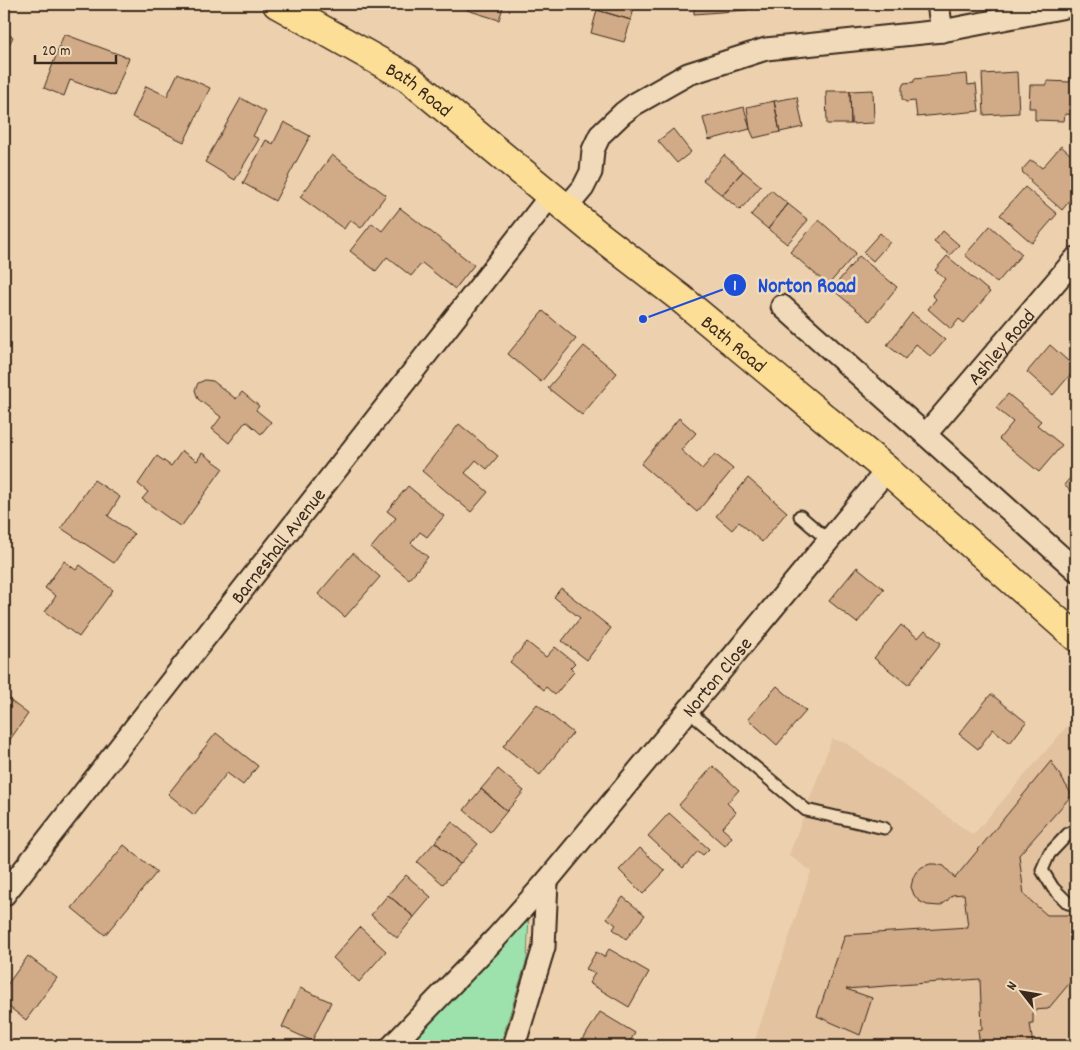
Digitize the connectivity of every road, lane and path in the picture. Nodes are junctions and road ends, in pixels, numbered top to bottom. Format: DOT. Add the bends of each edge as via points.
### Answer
graph roads {
  1 [pos="277,4"];
  2 [pos="938,4"];
  3 [pos="1076,5"];
  4 [pos="942,31"];
  5 [pos="559,201"];
  6 [pos="1076,258"];
  7 [pos="782,306"];
  8 [pos="926,434"];
  9 [pos="887,470"];
  10 [pos="800,516"];
  11 [pos="829,540"];
  12 [pos="1076,570"];
  13 [pos="1076,637"];
  14 [pos="688,711"];
  15 [pos="884,828"];
  16 [pos="1076,830"];
  17 [pos="547,881"];
  18 [pos="4,895"];
  19 [pos="1076,905"];
  20 [pos="392,1046"];
  21 [pos="514,1046"];
  1 -- 5 [label="main road, Bath Road" via="407,77"];
  2 -- 4 [label="street"];
  3 -- 4 [label="street, Barneshall Avenue"];
  4 -- 5 [label="street, Barneshall Avenue" via="766,49 688,74 635,104 600,134 593,150 591,172 583,188"];
  5 -- 9 [label="main road, Bath Road"];
  5 -- 18 [label="street, Barneshall Avenue"];
  6 -- 8 [label="street, Ashley Road"];
  7 -- 8 [label="street"];
  8 -- 12 [label="street"];
  9 -- 11 [label="street, Norton Close"];
  9 -- 13 [label="main road, Bath Road"];
  10 -- 11 [label="lane"];
  11 -- 14 [label="street, Norton Close"];
  14 -- 15 [label="lane" via="806,810"];
  14 -- 17 [label="street, Norton Close"];
  16 -- 19 [label="lane" via="1049,854 1042,870 1052,888 1068,903"];
  17 -- 20 [label="street, Norton Close"];
  17 -- 21 [label="street" via="544,947"];
}
